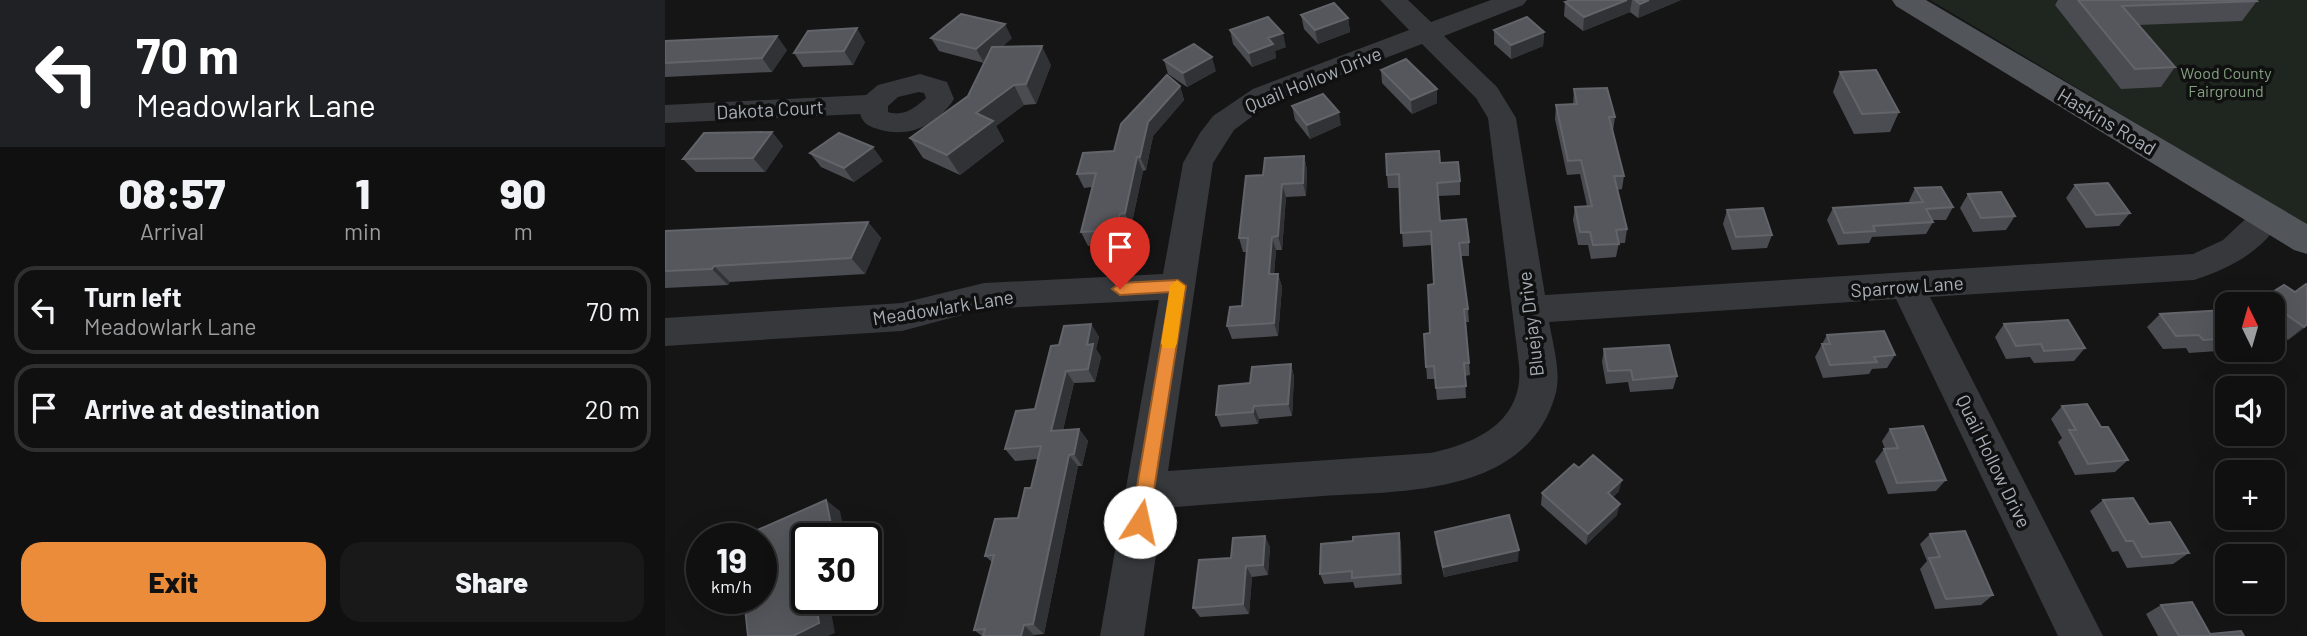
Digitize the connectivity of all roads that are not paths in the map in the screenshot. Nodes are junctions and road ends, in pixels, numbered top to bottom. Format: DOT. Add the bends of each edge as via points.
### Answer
graph roads {
  1 [pos="1393,0"];
  2 [pos="1514,0"];
  3 [pos="1906,0"];
  4 [pos="1428,33"];
  5 [pos="874,104"];
  6 [pos="665,114"];
  7 [pos="2267,217"];
  8 [pos="2307,241"];
  9 [pos="1178,286"];
  10 [pos="1907,286"];
  11 [pos="1530,310"];
  12 [pos="665,332"];
  13 [pos="1145,491"];
  14 [pos="1122,636"];
  15 [pos="2081,636"];
  1 -- 4 [label="street, Bluejay Drive"];
  2 -- 4 [label="street, Quail Hollow Drive"];
  3 -- 7 [label="main road, Haskins Road"];
  4 -- 9 [label="street, Quail Hollow Drive" via="1263,95 1231,113 1210,136 1198,163"];
  4 -- 11 [label="street, Bluejay Drive" via="1487,93 1502,118"];
  5 -- 6 [label="street, Dakota Court"];
  7 -- 8 [label="main road, Haskins Road"];
  7 -- 10 [label="street, Sparrow Lane" via="2241,247 2194,267"];
  9 -- 12 [label="street, Meadowlark Lane" via="984,296 902,317"];
  9 -- 13 [label="street, Quail Hollow Drive"];
  10 -- 11 [label="street, Sparrow Lane"];
  10 -- 15 [label="street, Quail Hollow Drive"];
  11 -- 13 [label="street, Bluejay Drive" via="1539,380 1536,396 1519,427 1470,461 1430,471"];
  13 -- 14 [label="street, Quail Hollow Drive"];
}
